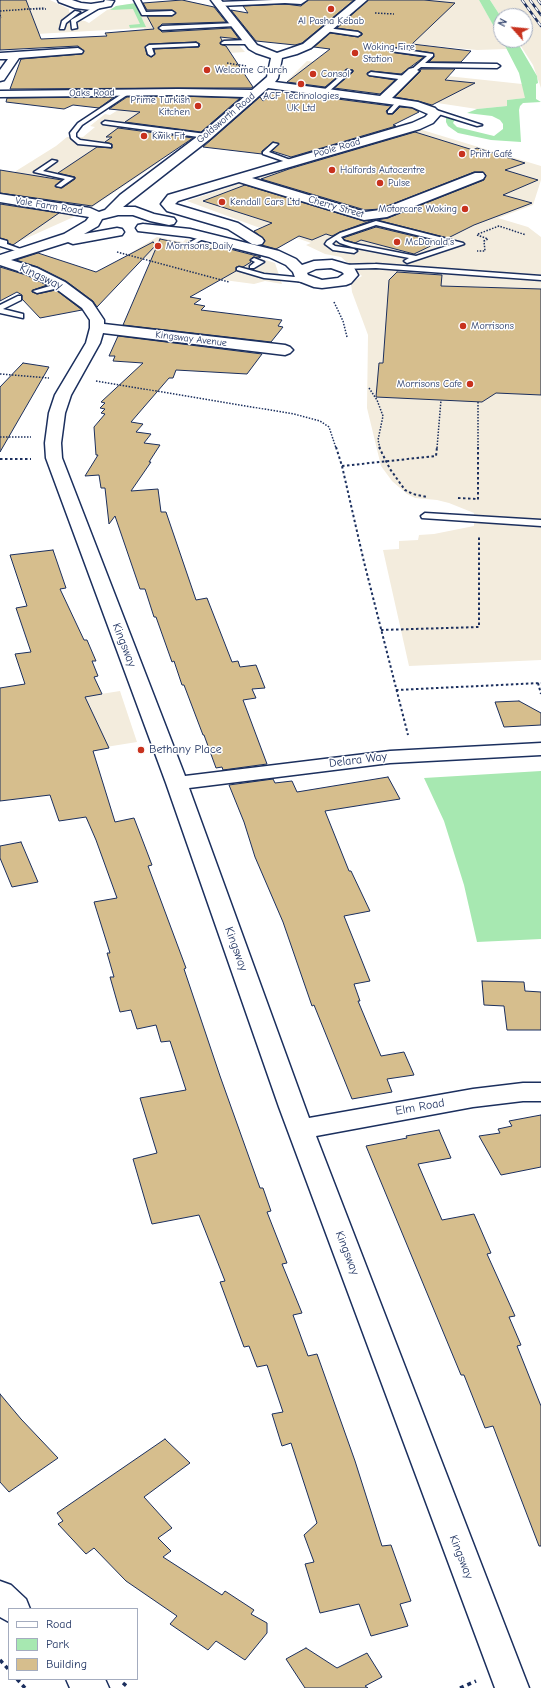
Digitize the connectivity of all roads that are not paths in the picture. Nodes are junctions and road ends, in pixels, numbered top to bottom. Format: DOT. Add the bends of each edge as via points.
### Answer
graph roads {
  1 [pos="112,0"];
  2 [pos="137,0"];
  3 [pos="304,0"];
  4 [pos="362,0"];
  5 [pos="71,2"];
  6 [pos="218,2"];
  7 [pos="98,7"];
  8 [pos="172,13"];
  9 [pos="235,24"];
  10 [pos="73,26"];
  11 [pos="62,28"];
  12 [pos="327,30"];
  13 [pos="358,34"];
  14 [pos="165,35"];
  15 [pos="248,42"];
  16 [pos="224,43"];
  17 [pos="196,44"];
  18 [pos="392,50"];
  19 [pos="78,52"];
  20 [pos="151,54"];
  21 [pos="16,55"];
  22 [pos="0,56"];
  23 [pos="277,56"];
  24 [pos="497,66"];
  25 [pos="349,71"];
  26 [pos="413,72"];
  27 [pos="371,74"];
  28 [pos="0,78"];
  29 [pos="266,84"];
  30 [pos="325,92"];
  31 [pos="127,93"];
  32 [pos="0,94"];
  33 [pos="255,94"];
  34 [pos="384,99"];
  35 [pos="400,102"];
  36 [pos="430,110"];
  37 [pos="390,112"];
  38 [pos="105,122"];
  39 [pos="479,124"];
  40 [pos="206,136"];
  41 [pos="275,144"];
  42 [pos="109,146"];
  43 [pos="54,161"];
  44 [pos="291,162"];
  45 [pos="479,176"];
  46 [pos="238,178"];
  47 [pos="59,186"];
  48 [pos="136,191"];
  49 [pos="1,199"];
  50 [pos="110,212"];
  51 [pos="95,220"];
  52 [pos="145,220"];
  53 [pos="117,232"];
  54 [pos="205,236"];
  55 [pos="337,237"];
  56 [pos="0,241"];
  57 [pos="257,241"];
  58 [pos="49,244"];
  59 [pos="191,245"];
  60 [pos="380,250"];
  61 [pos="23,251"];
  62 [pos="413,258"];
  63 [pos="0,260"];
  64 [pos="324,264"];
  65 [pos="252,266"];
  66 [pos="394,268"];
  67 [pos="239,269"];
  68 [pos="347,271"];
  69 [pos="232,273"];
  70 [pos="303,276"];
  71 [pos="541,278"];
  72 [pos="60,285"];
  73 [pos="37,291"];
  74 [pos="18,298"];
  75 [pos="0,308"];
  76 [pos="0,311"];
  77 [pos="20,316"];
  78 [pos="97,328"];
  79 [pos="286,350"];
  80 [pos="425,516"];
  81 [pos="541,523"];
  82 [pos="541,749"];
  83 [pos="177,783"];
  84 [pos="541,1092"];
  85 [pos="301,1129"];
  86 [pos="0,1595"];
  87 [pos="13,1608"];
  88 [pos="84,1680"];
  89 [pos="92,1688"];
  90 [pos="512,1688"];
  1 -- 7 [label="street"];
  2 -- 8 [label="lane" via="144,14"];
  3 -- 6 [label="lane"];
  4 -- 12 [label="street"];
  5 -- 7 [label="street" via="85,7"];
  5 -- 11 [label="lane" via="79,8 78,11 64,22"];
  6 -- 9 [label="street"];
  7 -- 10 [label="lane"];
  9 -- 14 [label="lane" via="161,26"];
  9 -- 15 [label="street"];
  12 -- 13 [label="lane"];
  12 -- 23 [label="street" via="300,50"];
  15 -- 16 [label="lane"];
  15 -- 23 [label="street" via="260,51"];
  17 -- 20 [label="lane" via="149,47"];
  18 -- 26 [label="lane" via="431,55"];
  19 -- 21 [label="street"];
  21 -- 22 [label="street"];
  21 -- 28 [label="street"];
  23 -- 29 [label="street, Goldsworth Road" via="272,78"];
  24 -- 26 [label="lane"];
  25 -- 30 [label="lane"];
  26 -- 27 [label="lane"];
  26 -- 34 [label="street"];
  29 -- 30 [label="street"];
  29 -- 33 [label="street, Goldsworth Road"];
  30 -- 34 [label="street"];
  31 -- 32 [label="street, Oaks Road"];
  31 -- 33 [label="street, Oaks Road"];
  31 -- 42 [label="lane" via="80,124 73,133 78,142"];
  33 -- 40 [label="street, Goldsworth Road"];
  34 -- 35 [label="street"];
  35 -- 36 [label="street"];
  35 -- 37 [label="lane"];
  36 -- 39 [label="lane"];
  36 -- 44 [label="street, Poole Road" via="435,114 432,119 425,122"];
  38 -- 40 [label="lane"];
  40 -- 48 [label="street, Goldsworth Road"];
  41 -- 44 [label="lane" via="265,153"];
  43 -- 47 [label="lane" via="37,172 71,178"];
  44 -- 46 [label="street, Poole Road"];
  45 -- 46 [label="street, Cherry Street" via="382,214 364,216"];
  46 -- 57 [label="street, Poole Road" via="173,198 168,206 233,226"];
  48 -- 50 [label="street, Goldsworth Road"];
  48 -- 52 [label="street" via="138,206"];
  49 -- 51 [label="street, Vale Farm Road" via="36,201 90,212"];
  50 -- 51 [label="street"];
  50 -- 52 [label="street" via="126,211"];
  51 -- 53 [label="street, Vale Farm Road" via="101,229"];
  51 -- 58 [label="street" via="74,235"];
  52 -- 53 [label="street"];
  52 -- 54 [label="street" via="178,231"];
  52 -- 57 [label="street" via="204,228"];
  53 -- 58 [label="street"];
  54 -- 59 [label="lane"];
  54 -- 70 [label="street" via="280,256 291,262"];
  55 -- 60 [label="lane" via="342,242 354,246"];
  55 -- 60 [label="lane" via="328,244 334,248 351,251"];
  55 -- 62 [label="lane" via="376,223 458,243"];
  56 -- 61 [label="lane"];
  57 -- 64 [label="street"];
  58 -- 61 [label="street"];
  60 -- 62 [label="lane"];
  61 -- 63 [label="street"];
  62 -- 66 [label="lane"];
  63 -- 72 [label="street, Kingsway" via="32,271"];
  64 -- 68 [label="street"];
  64 -- 70 [label="street" via="307,267"];
  65 -- 67 [label="lane"];
  65 -- 69 [label="lane" via="238,274"];
  65 -- 70 [label="lane"];
  66 -- 68 [label="lane"];
  66 -- 68 [label="lane" via="361,265"];
  66 -- 71 [label="lane"];
  68 -- 70 [label="street" via="346,280 333,284 314,283"];
  72 -- 73 [label="lane"];
  72 -- 78 [label="street, Kingsway" via="92,310 97,320"];
  74 -- 75 [label="lane"];
  76 -- 77 [label="lane"];
  78 -- 79 [label="street, Kingsway Avenue"];
  78 -- 83 [label="street, Kingsway" via="87,354 61,402 55,425 54,458"];
  80 -- 81 [label="lane"];
  82 -- 83 [label="street, Delara Way" via="413,755"];
  83 -- 85 [label="street, Kingsway"];
  84 -- 85 [label="street, Elm Road" via="500,1094 460,1100"];
  85 -- 90 [label="street, Kingsway"];
  86 -- 87 [label="street"];
  88 -- 89 [label="street"];
}
